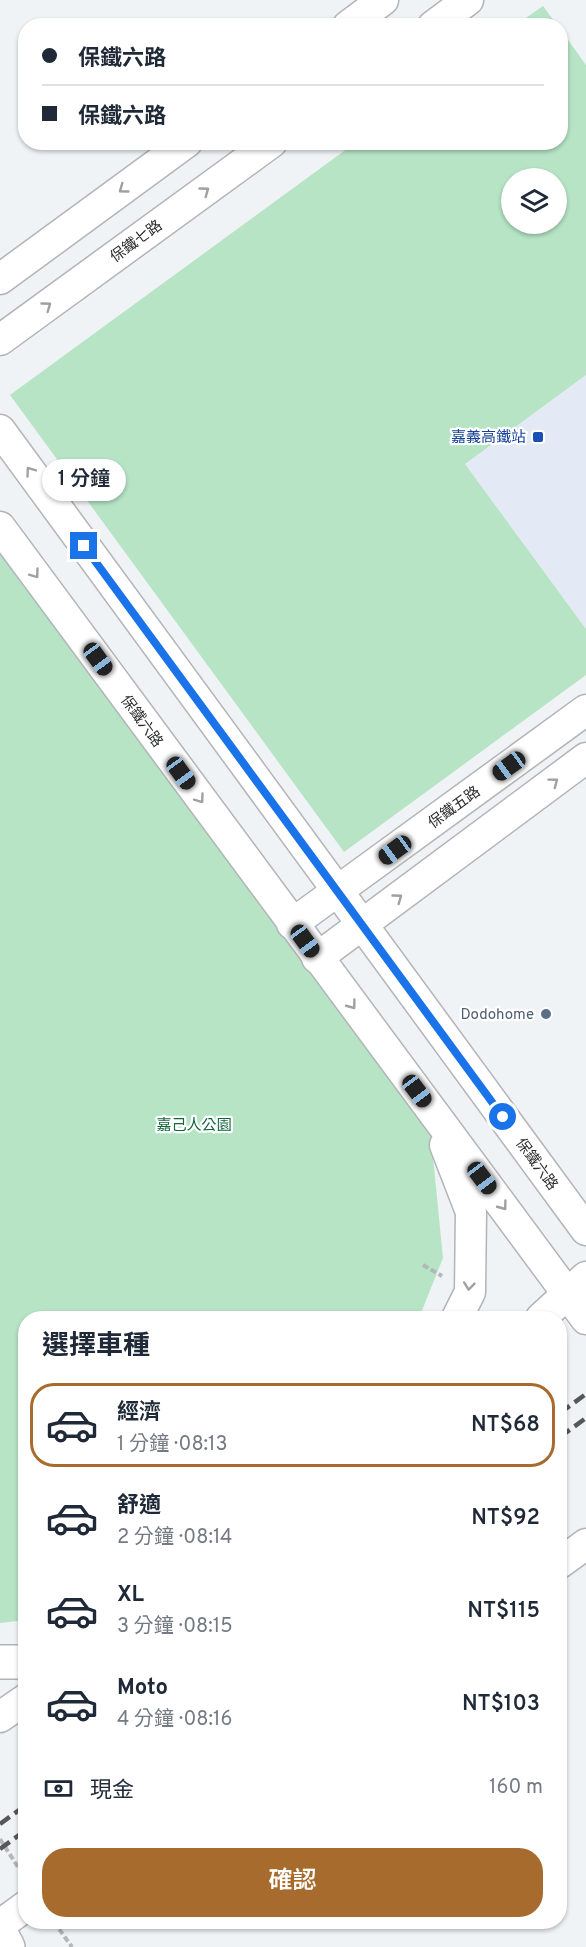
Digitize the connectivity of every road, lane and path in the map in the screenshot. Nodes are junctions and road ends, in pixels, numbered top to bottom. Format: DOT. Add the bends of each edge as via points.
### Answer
graph roads {
  1 [pos="383,0"];
  2 [pos="468,0"];
  3 [pos="359,18"];
  4 [pos="444,18"];
  5 [pos="176,150"];
  6 [pos="261,150"];
  7 [pos="0,279"];
  8 [pos="0,340"];
  9 [pos="0,430"];
  10 [pos="0,527"];
  11 [pos="586,710"];
  12 [pos="586,758"];
  13 [pos="337,891"];
  14 [pos="292,924"];
  15 [pos="361,924"];
  16 [pos="317,958"];
  17 [pos="430,1109"];
  18 [pos="586,1230"];
  19 [pos="577,1285"];
  20 [pos="460,1311"];
  21 [pos="549,1311"];
  22 [pos="586,1318"];
  23 [pos="586,1544"];
  24 [pos="567,1559"];
  25 [pos="586,1560"];
  26 [pos="567,1564"];
  27 [pos="0,1662"];
  28 [pos="18,1662"];
  29 [pos="18,1705"];
  30 [pos="0,1717"];
  31 [pos="0,1839"];
  32 [pos="18,1867"];
  33 [pos="18,1912"];
  34 [pos="0,1925"];
  35 [pos="59,1929"];
  36 [pos="0,1932"];
  37 [pos="8,1947"];
  38 [pos="72,1947"];
  1 -- 3 [label="street"];
  2 -- 4 [label="street"];
  5 -- 7 [label="street, one-way"];
  8 -- 6 [label="street, 保鐵七路, one-way"];
  13 -- 9 [label="street, 保鐵六路, one-way"];
  10 -- 14 [label="street, 保鐵六路, one-way"];
  11 -- 13 [label="street, 保鐵五路"];
  15 -- 12 [label="street, one-way"];
  13 -- 14 [label="street, 保鐵五路"];
  13 -- 15 [label="street, 保鐵六路"];
  14 -- 16 [label="street, 保鐵六路"];
  15 -- 16 [label="street"];
  15 -- 18 [label="street, 保鐵六路"];
  16 -- 17 [label="street, 保鐵六路, one-way"];
  17 -- 19 [label="street, 保鐵六路, one-way"];
  17 -- 20 [label="street, one-way" via="471,1212 470,1292"];
  19 -- 21 [label="street"];
  19 -- 22 [label="street, 保鐵六路"];
  23 -- 24 [label="street"];
  25 -- 26 [label="street"];
  27 -- 28 [label="main road"];
  29 -- 30 [label="street"];
  31 -- 32 [label="path"];
  33 -- 34 [label="street"];
  35 -- 38 [label="path"];
  36 -- 37 [label="main road"];
}
